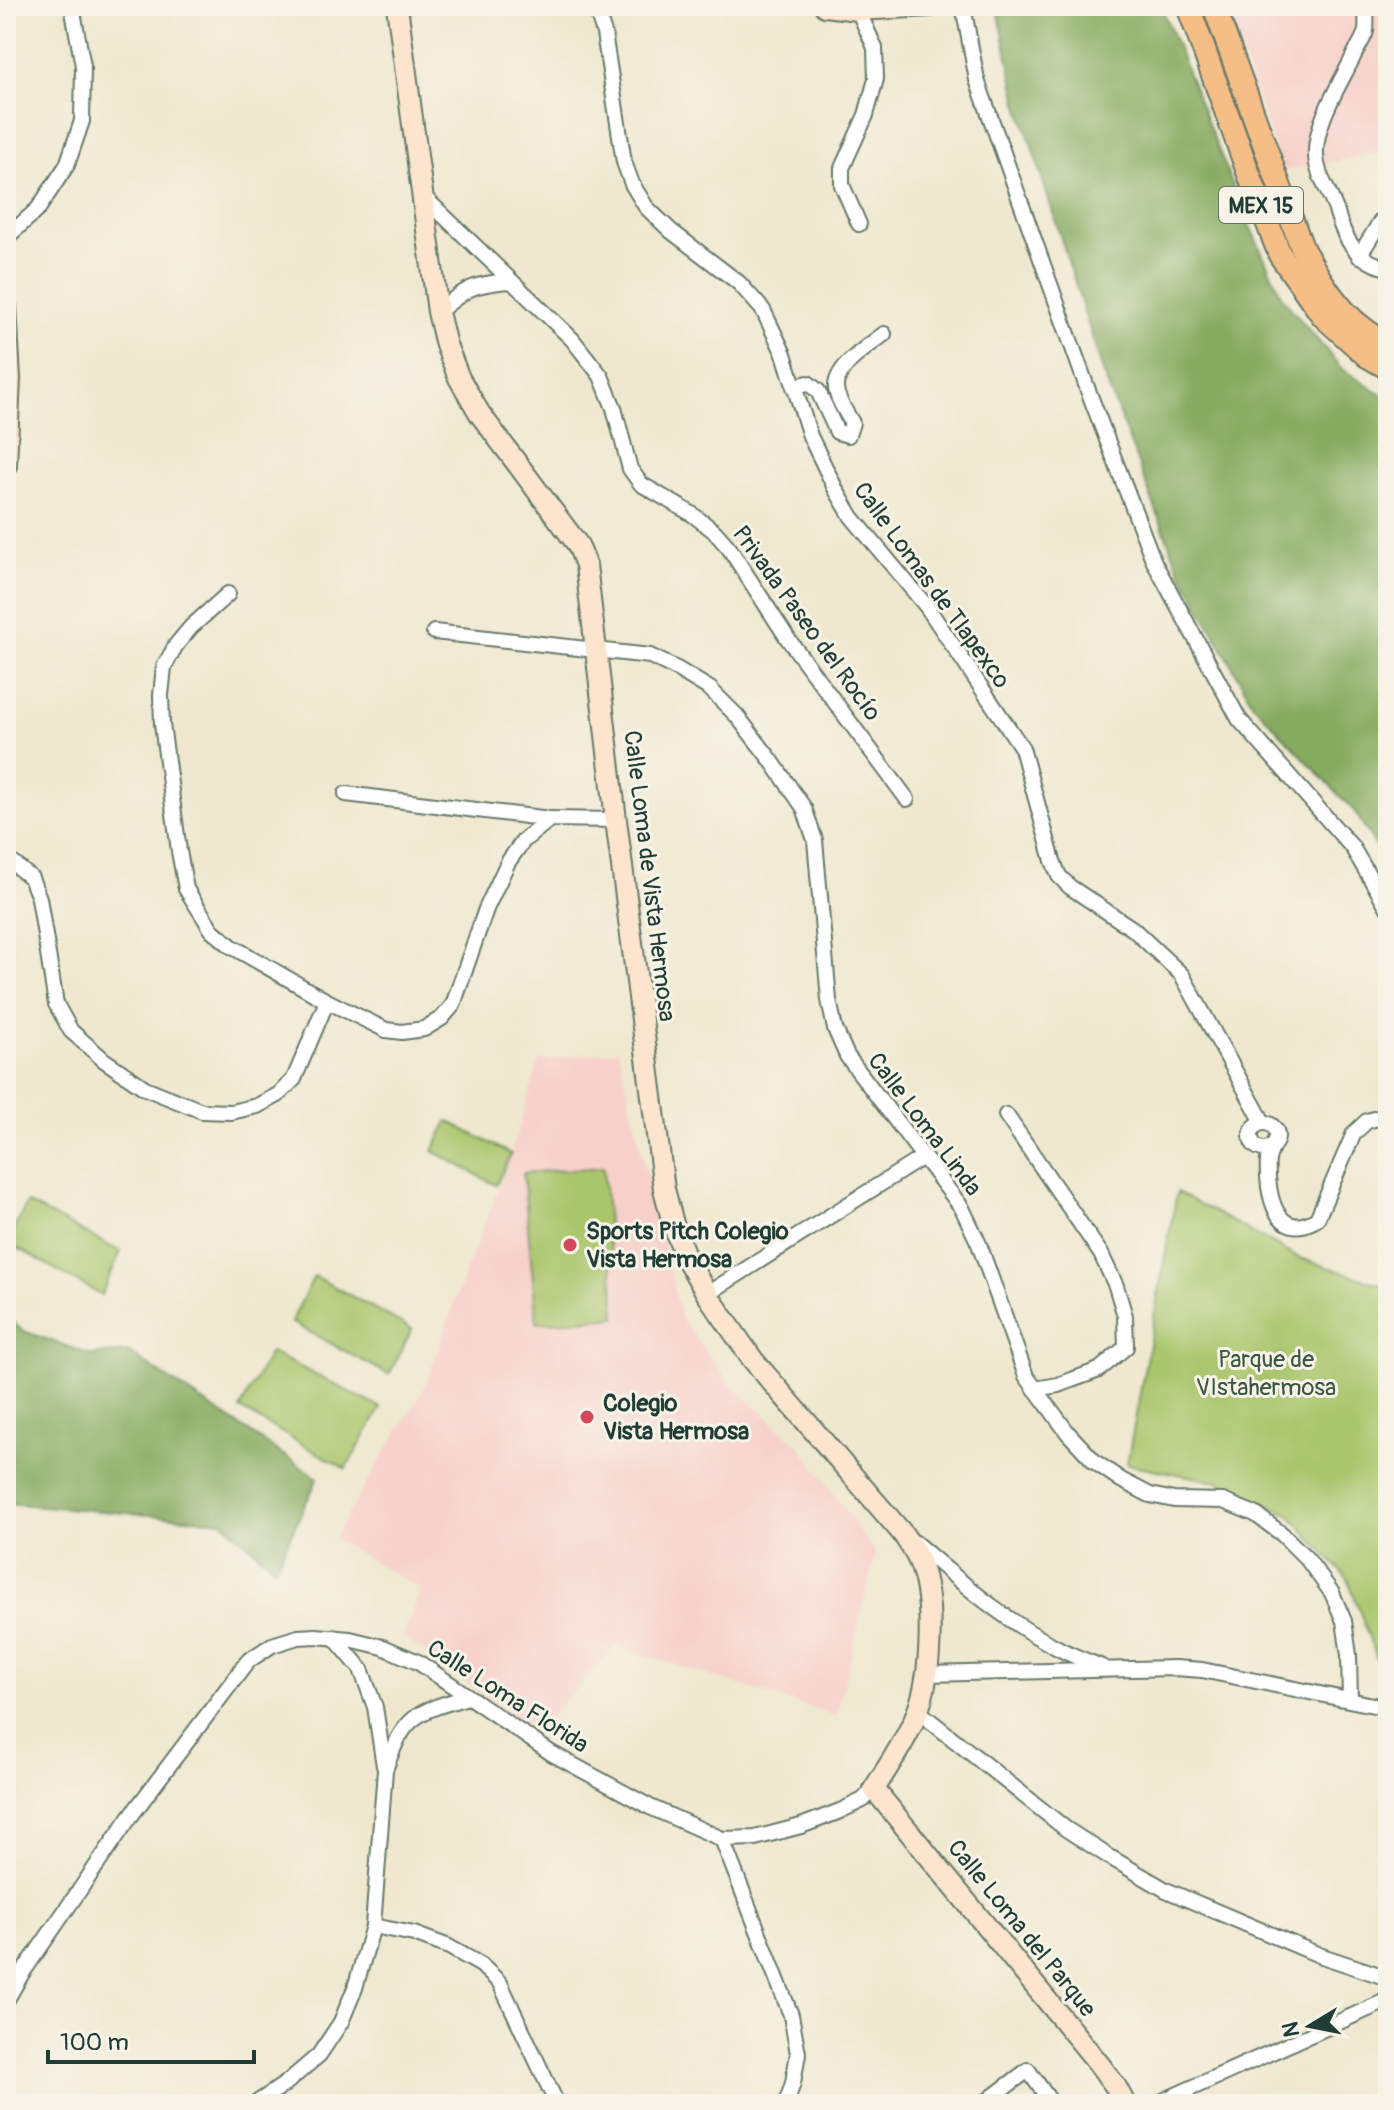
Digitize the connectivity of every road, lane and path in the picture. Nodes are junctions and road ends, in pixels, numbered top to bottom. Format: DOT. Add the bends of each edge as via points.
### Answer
graph roads {
  1 [pos="72,6"];
  2 [pos="397,6"];
  3 [pos="595,6"];
  4 [pos="825,6"];
  5 [pos="930,6"];
  6 [pos="963,6"];
  7 [pos="1188,6"];
  8 [pos="1214,6"];
  9 [pos="1366,6"];
  10 [pos="858,10"];
  11 [pos="422,196"];
  12 [pos="1388,210"];
  13 [pos="859,224"];
  14 [pos="6,238"];
  15 [pos="1359,256"];
  16 [pos="1388,268"];
  17 [pos="510,281"];
  18 [pos="6,307"];
  19 [pos="438,312"];
  20 [pos="884,334"];
  21 [pos="1388,346"];
  22 [pos="1388,368"];
  23 [pos="794,387"];
  24 [pos="6,466"];
  25 [pos="228,594"];
  26 [pos="434,632"];
  27 [pos="597,650"];
  28 [pos="346,794"];
  29 [pos="907,799"];
  30 [pos="550,819"];
  31 [pos="616,820"];
  32 [pos="6,862"];
  33 [pos="1388,908"];
  34 [pos="327,1001"];
  35 [pos="1006,1115"];
  36 [pos="1388,1115"];
  37 [pos="1263,1122"];
  38 [pos="1275,1142"];
  39 [pos="923,1157"];
  40 [pos="707,1294"];
  41 [pos="1035,1389"];
  42 [pos="903,1534"];
  43 [pos="334,1637"];
  44 [pos="1106,1669"];
  45 [pos="926,1674"];
  46 [pos="468,1697"];
  47 [pos="1350,1700"];
  48 [pos="1388,1708"];
  49 [pos="918,1711"];
  50 [pos="385,1770"];
  51 [pos="874,1789"];
  52 [pos="722,1839"];
  53 [pos="373,1926"];
  54 [pos="13,1975"];
  55 [pos="1388,1978"];
  56 [pos="1388,2000"];
  57 [pos="6,2001"];
  58 [pos="255,2104"];
  59 [pos="557,2104"];
  60 [pos="786,2104"];
  61 [pos="983,2104"];
  62 [pos="1052,2104"];
  63 [pos="1125,2104"];
  64 [pos="1156,2104"];
  1 -- 14 [label="street" via="83,66 82,121 67,165 38,209"];
  2 -- 11 [label="street, Calle Loma de Vista Hermosa"];
  3 -- 23 [label="street, Calle Lomas de Tlapexco" via="632,184 646,207 739,283 763,310"];
  4 -- 10 [label="street"];
  5 -- 10 [label="street"];
  6 -- 33 [label="street" via="977,80 1154,562 1239,719 1352,847"];
  7 -- 22 [label="main road, MEX 15" via="1280,255 1323,316"];
  8 -- 21 [label="main road, MEX 15" via="1302,248 1342,308"];
  9 -- 15 [label="street" via="1365,32 1320,126 1316,154 1319,175"];
  10 -- 13 [label="street" via="875,48 876,79 842,168 842,185"];
  11 -- 17 [label="street, Privada Paseo del Rocío"];
  11 -- 19 [label="street, Calle Loma de Vista Hermosa"];
  12 -- 15 [label="street"];
  15 -- 16 [label="street"];
  17 -- 19 [label="street" via="482,283"];
  17 -- 29 [label="street, Privada Paseo del Rocío" via="572,339 601,376 630,469 641,484 692,514 729,548 788,639"];
  18 -- 24 [label="street"];
  19 -- 27 [label="street, Calle Loma de Vista Hermosa" via="459,378 480,414 578,545 586,565"];
  20 -- 23 [label="street" via="841,369 837,379 836,391 852,423 848,435 837,432 818,391 808,383"];
  23 -- 37 [label="street, Calle Lomas de Tlapexco" via="810,436 852,517 927,607 1022,748 1059,876 1133,929 1182,975"];
  25 -- 34 [label="street" via="191,627 164,667 162,724 186,889 212,930 231,946"];
  26 -- 27 [label="street, Calle Loma Linda"];
  27 -- 31 [label="street, Calle Loma de Vista Hermosa"];
  27 -- 39 [label="street, Calle Loma Linda" via="650,656 710,689 737,716 804,808 815,840 835,1029 847,1056"];
  28 -- 30 [label="street"];
  30 -- 31 [label="street"];
  30 -- 34 [label="street" via="508,862 453,1005 442,1018 424,1029 386,1030"];
  31 -- 40 [label="street, Calle Loma de Vista Hermosa" via="664,1189 686,1258"];
  32 -- 34 [label="street" via="31,878 39,898 56,1004 71,1031 145,1088 202,1111 257,1106 294,1079"];
  35 -- 41 [label="street" via="1101,1254 1125,1316 1126,1347 1099,1370"];
  36 -- 38 [label="street" via="1367,1121 1354,1133 1317,1219 1307,1225 1282,1220 1275,1209 1268,1157"];
  37 -- 38 [label="street, Calle Lomas de Tlapexco" via="1276,1131"];
  37 -- 38 [label="street, Calle Lomas de Tlapexco" via="1255,1125 1252,1142 1259,1148"];
  39 -- 40 [label="street"];
  39 -- 41 [label="street, Calle Loma Linda" via="968,1220"];
  40 -- 42 [label="street, Calle Loma de Vista Hermosa" via="753,1360"];
  41 -- 47 [label="street, Calle Loma Linda" via="1077,1443 1121,1480 1174,1500 1223,1501 1255,1514 1291,1542 1332,1593 1344,1621"];
  42 -- 44 [label="street" via="1021,1627"];
  42 -- 45 [label="street, Calle Loma de Vista Hermosa" via="926,1582"];
  43 -- 46 [label="street, Calle Loma Florida" via="383,1647 418,1662"];
  43 -- 50 [label="street" via="361,1669 375,1707"];
  43 -- 54 [label="street, Calle Loma Florida" via="298,1637 272,1645 248,1661"];
  44 -- 45 [label="street"];
  44 -- 47 [label="street" via="1202,1670"];
  45 -- 49 [label="street, Calle Loma de Vista Hermosa"];
  46 -- 50 [label="street" via="416,1716 403,1728"];
  46 -- 52 [label="street, Calle Loma Florida" via="551,1753"];
  47 -- 48 [label="street"];
  49 -- 51 [label="street, Calle Loma de Vista Hermosa"];
  49 -- 55 [label="street" via="1066,1829 1166,1890 1319,1955"];
  50 -- 53 [label="street"];
  51 -- 52 [label="street, Calle Loma Florida" via="863,1800 801,1826 755,1838"];
  51 -- 63 [label="street, Calle Loma del Parque" via="1099,2064"];
  52 -- 60 [label="street" via="791,2015 798,2053"];
  53 -- 58 [label="street" via="341,2022 319,2055"];
  53 -- 59 [label="street" via="449,1947 500,1983"];
  54 -- 57 [label="street, Calle Loma Florida"];
  56 -- 64 [label="street"];
  61 -- 62 [label="street" via="1028,2070"];
}
